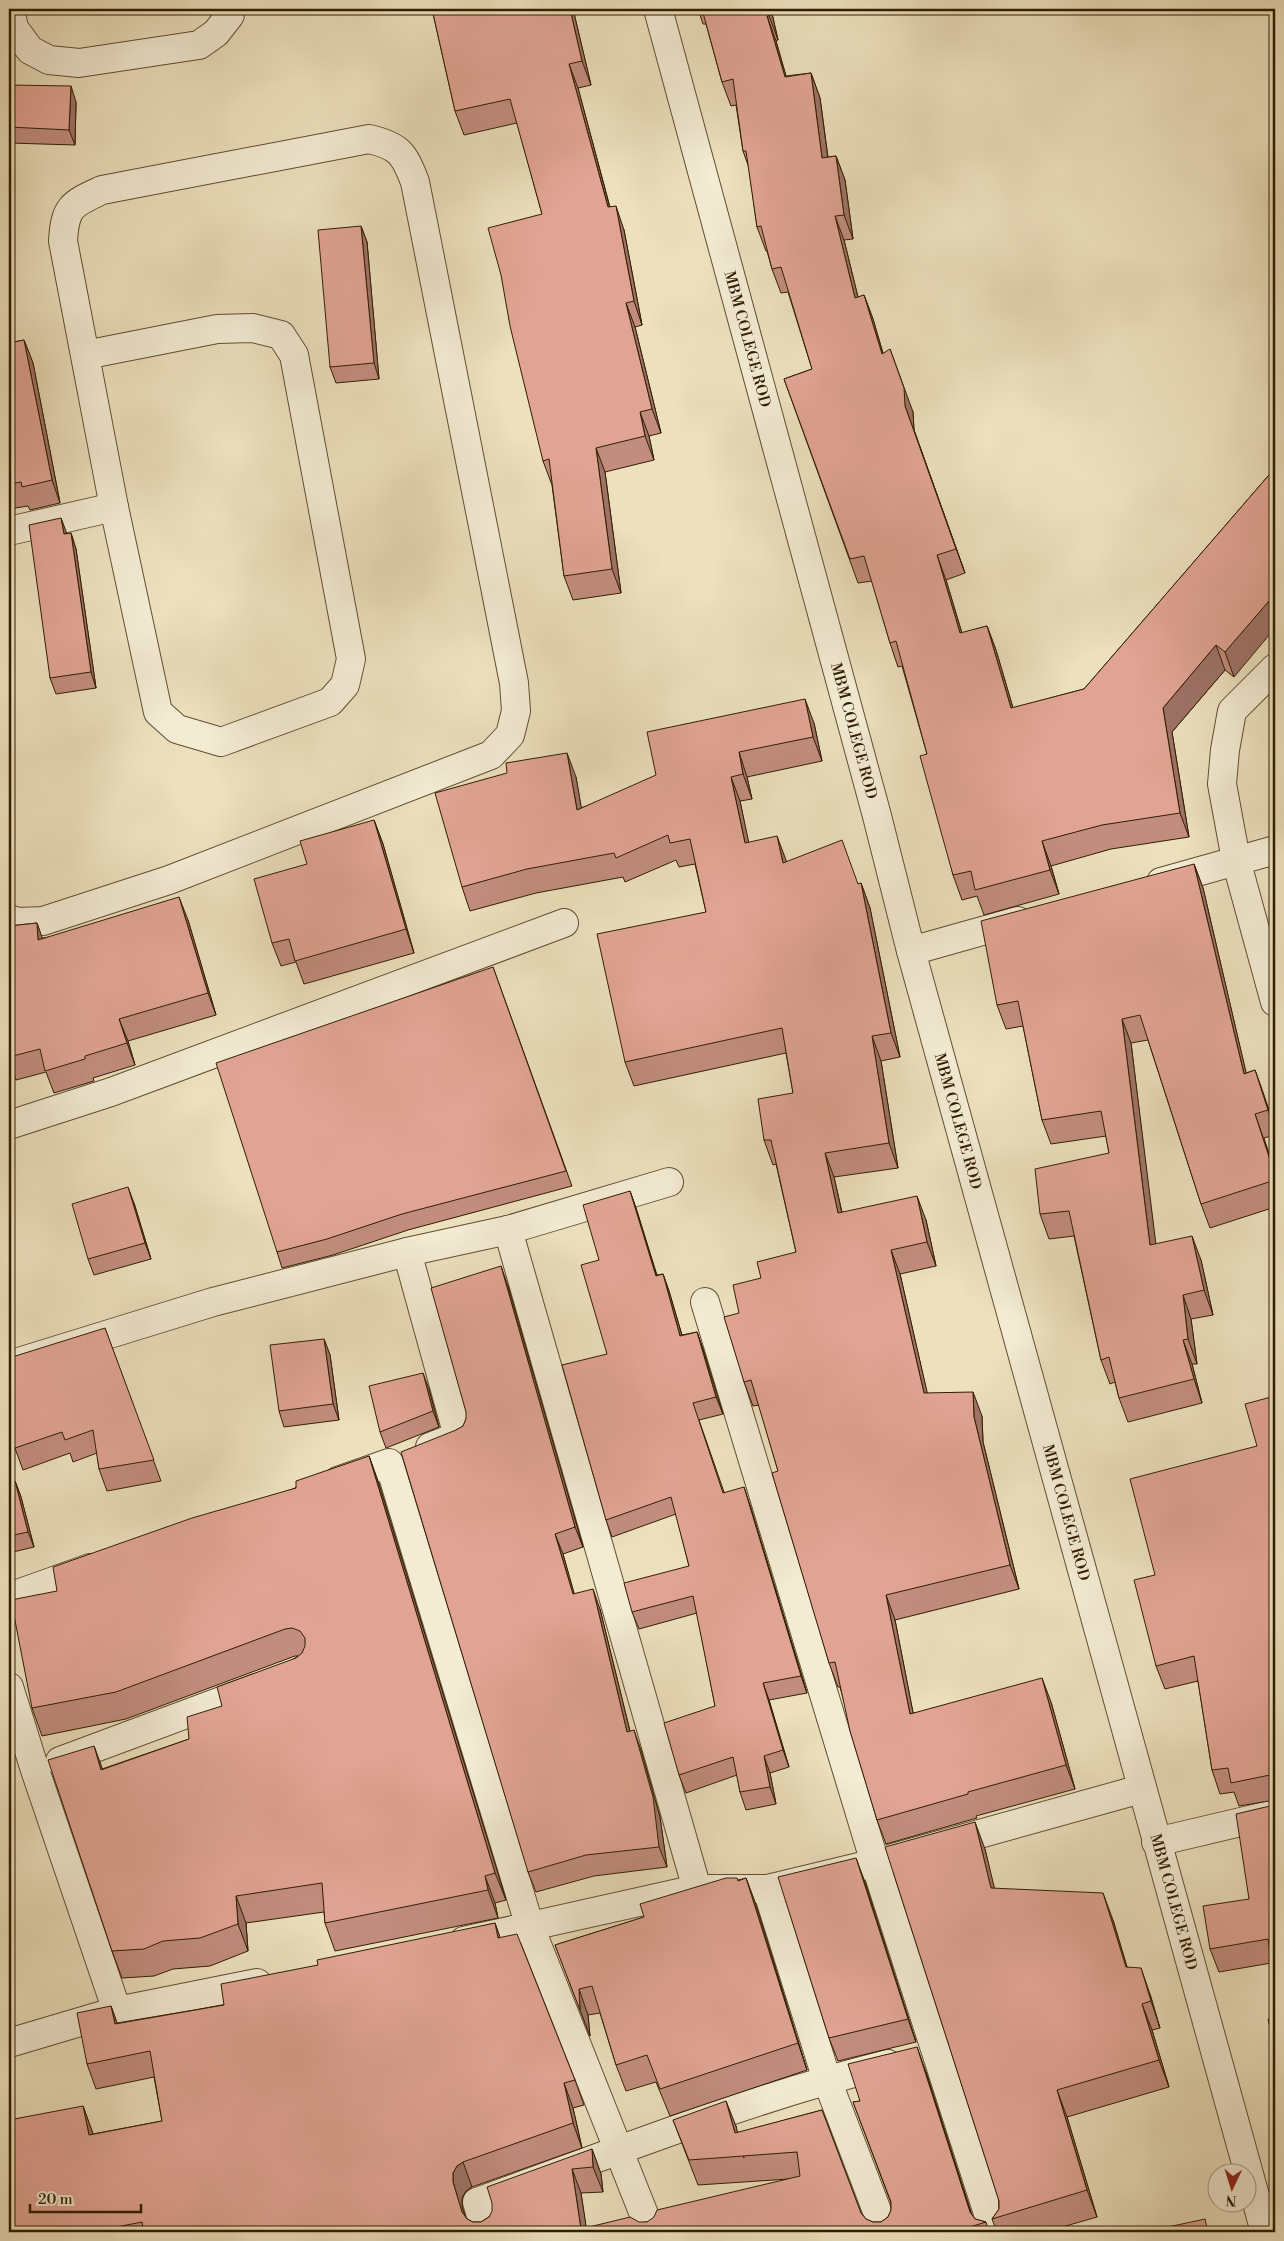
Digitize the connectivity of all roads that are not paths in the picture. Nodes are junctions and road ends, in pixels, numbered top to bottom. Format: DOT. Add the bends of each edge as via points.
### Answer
graph roads {
  1 [pos="10,9"];
  2 [pos="230,9"];
  3 [pos="658,9"];
  4 [pos="85,355"];
  5 [pos="114,507"];
  6 [pos="9,531"];
  7 [pos="1275,668"];
  8 [pos="1275,850"];
  9 [pos="1236,860"];
  10 [pos="1141,887"];
  11 [pos="1045,914"];
  12 [pos="9,919"];
  13 [pos="564,923"];
  14 [pos="911,951"];
  15 [pos="1275,1002"];
  16 [pos="9,1125"];
  17 [pos="669,1182"];
  18 [pos="508,1230"];
  19 [pos="407,1252"];
  20 [pos="704,1302"];
  21 [pos="9,1366"];
  22 [pos="389,1463"];
  23 [pos="315,1489"];
  24 [pos="111,1561"];
  25 [pos="9,1597"];
  26 [pos="282,1678"];
  27 [pos="9,1687"];
  28 [pos="35,1770"];
  29 [pos="1141,1789"];
  30 [pos="1275,1814"];
  31 [pos="1156,1842"];
  32 [pos="875,1863"];
  33 [pos="697,1889"];
  34 [pos="767,1889"];
  35 [pos="530,1927"];
  36 [pos="444,1945"];
  37 [pos="281,1978"];
  38 [pos="118,2012"];
  39 [pos="9,2043"];
  40 [pos="936,2053"];
  41 [pos="827,2080"];
  42 [pos="620,2150"];
  43 [pos="486,2232"];
  44 [pos="651,2232"];
  45 [pos="885,2232"];
  46 [pos="994,2232"];
  47 [pos="1265,2232"];
  1 -- 2 [label="street" via="14,28 30,50 49,60 79,62 199,46 216,33 230,15"];
  3 -- 14 [label="street, MBM COLEGE ROD"];
  4 -- 5 [label="street"];
  4 -- 5 [label="street" via="217,329 253,328 281,336 294,355 351,659 345,684 330,702 221,742 178,729 158,712"];
  4 -- 12 [label="street" via="63,241 64,221 75,202 102,190 369,139 389,144 406,159 414,182 514,683 516,711 510,734 491,755 169,880 43,921"];
  5 -- 6 [label="street"];
  7 -- 9 [label="street" via="1232,710 1224,750 1222,784"];
  8 -- 9 [label="street"];
  9 -- 10 [label="street"];
  9 -- 15 [label="street"];
  11 -- 14 [label="street"];
  13 -- 16 [label="street" via="111,1092"];
  14 -- 29 [label="street, MBM COLEGE ROD"];
  17 -- 18 [label="street"];
  18 -- 19 [label="street"];
  18 -- 33 [label="street"];
  19 -- 21 [label="street" via="213,1302"];
  19 -- 22 [label="street" via="458,1436"];
  20 -- 32 [label="street"];
  22 -- 23 [label="street"];
  22 -- 35 [label="street"];
  24 -- 25 [label="street"];
  26 -- 28 [label="street"];
  27 -- 28 [label="street"];
  28 -- 38 [label="street"];
  29 -- 31 [label="street, MBM COLEGE ROD"];
  29 -- 32 [label="street"];
  30 -- 31 [label="street"];
  31 -- 47 [label="street, MBM COLEGE ROD"];
  32 -- 34 [label="street"];
  32 -- 40 [label="street"];
  33 -- 34 [label="street"];
  33 -- 35 [label="street"];
  34 -- 41 [label="street"];
  35 -- 36 [label="street"];
  35 -- 42 [label="street"];
  37 -- 38 [label="street"];
  38 -- 39 [label="street"];
  40 -- 41 [label="street"];
  40 -- 46 [label="street"];
  41 -- 42 [label="street"];
  41 -- 45 [label="street"];
  42 -- 43 [label="street" via="477,2202"];
  42 -- 44 [label="street"];
}
